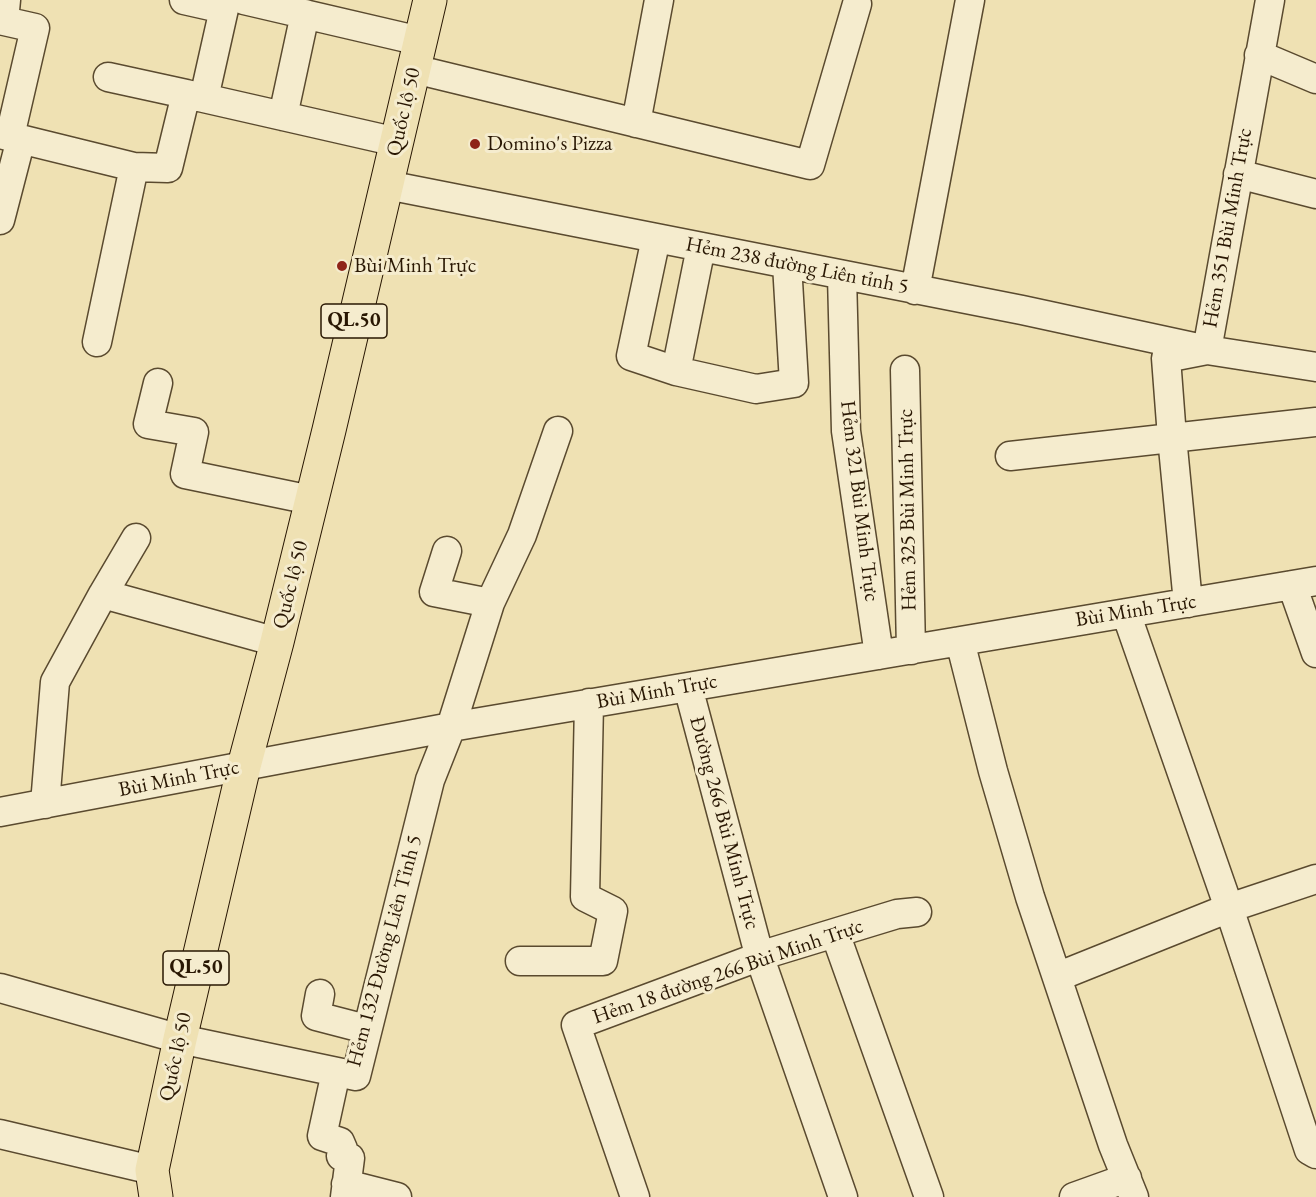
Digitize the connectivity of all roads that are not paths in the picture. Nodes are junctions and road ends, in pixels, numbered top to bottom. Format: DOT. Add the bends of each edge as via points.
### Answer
graph roads {
  1 [pos="6,0"];
  2 [pos="184,0"];
  3 [pos="430,0"];
  4 [pos="659,0"];
  5 [pos="970,0"];
  6 [pos="1270,0"];
  7 [pos="231,3"];
  8 [pos="857,4"];
  9 [pos="305,14"];
  10 [pos="417,55"];
  11 [pos="1259,55"];
  12 [pos="108,77"];
  13 [pos="1316,79"];
  14 [pos="195,96"];
  15 [pos="283,116"];
  16 [pos="636,123"];
  17 [pos="10,136"];
  18 [pos="397,142"];
  19 [pos="134,167"];
  20 [pos="1238,174"];
  21 [pos="387,184"];
  22 [pos="1316,194"];
  23 [pos="0,220"];
  24 [pos="656,238"];
  25 [pos="701,247"];
  26 [pos="787,264"];
  27 [pos="842,276"];
  28 [pos="915,290"];
  29 [pos="97,342"];
  30 [pos="1207,350"];
  31 [pos="1316,367"];
  32 [pos="905,370"];
  33 [pos="676,371"];
  34 [pos="158,384"];
  35 [pos="1316,422"];
  36 [pos="558,431"];
  37 [pos="1172,437"];
  38 [pos="1010,456"];
  39 [pos="311,500"];
  40 [pos="136,538"];
  41 [pos="447,551"];
  42 [pos="1304,583"];
  43 [pos="103,594"];
  44 [pos="490,603"];
  45 [pos="1188,603"];
  46 [pos="1126,613"];
  47 [pos="960,641"];
  48 [pos="277,642"];
  49 [pos="911,650"];
  50 [pos="1316,653"];
  51 [pos="879,655"];
  52 [pos="688,687"];
  53 [pos="589,704"];
  54 [pos="451,727"];
  55 [pos="244,766"];
  56 [pos="45,804"];
  57 [pos="0,812"];
  58 [pos="1316,879"];
  59 [pos="1229,908"];
  60 [pos="917,912"];
  61 [pos="835,933"];
  62 [pos="760,958"];
  63 [pos="520,961"];
  64 [pos="1057,977"];
  65 [pos="0,988"];
  66 [pos="320,994"];
  67 [pos="366,1029"];
  68 [pos="180,1039"];
  69 [pos="336,1072"];
  70 [pos="0,1134"];
  71 [pos="1316,1154"];
  72 [pos="154,1184"];
  73 [pos="1131,1188"];
  74 [pos="345,1190"];
  75 [pos="135,1197"];
  76 [pos="397,1197"];
  77 [pos="635,1197"];
  78 [pos="843,1197"];
  79 [pos="928,1197"];
  80 [pos="1074,1197"];
  1 -- 17 [label="street" via="4,21 35,28"];
  2 -- 7 [label="street"];
  3 -- 10 [label="main road, Quốc lộ 50 / QL.50"];
  4 -- 16 [label="street"];
  5 -- 28 [label="street"];
  6 -- 11 [label="street, Hẻm 351 Bùi Minh Trực"];
  7 -- 9 [label="street"];
  7 -- 14 [label="street"];
  8 -- 16 [label="street" via="810,165"];
  9 -- 10 [label="street"];
  9 -- 15 [label="street"];
  10 -- 16 [label="street"];
  10 -- 18 [label="main road, Quốc lộ 50 / QL.50"];
  11 -- 13 [label="street"];
  11 -- 20 [label="street, Hẻm 351 Bùi Minh Trực"];
  12 -- 14 [label="street"];
  14 -- 15 [label="street"];
  14 -- 19 [label="street" via="168,168"];
  15 -- 18 [label="street"];
  17 -- 19 [label="street"];
  17 -- 23 [label="street"];
  18 -- 21 [label="main road, Quốc lộ 50 / QL.50"];
  19 -- 29 [label="street"];
  20 -- 22 [label="street"];
  20 -- 30 [label="street, Hẻm 351 Bùi Minh Trực"];
  21 -- 24 [label="street, Hẻm 238 đường Liên tỉnh 5"];
  21 -- 39 [label="main road, Quốc lộ 50 / QL.50"];
  24 -- 25 [label="street, Hẻm 238 đường Liên tỉnh 5"];
  24 -- 33 [label="street" via="631,356"];
  25 -- 26 [label="street, Hẻm 238 đường Liên tỉnh 5"];
  25 -- 33 [label="street"];
  26 -- 27 [label="street, Hẻm 238 đường Liên tỉnh 5"];
  26 -- 33 [label="street" via="794,383 756,389"];
  27 -- 28 [label="street, Hẻm 238 đường Liên tỉnh 5"];
  27 -- 51 [label="street, Hẻm 321 Bùi Minh Trực" via="846,431"];
  28 -- 30 [label="street, Hẻm 238 đường Liên tỉnh 5"];
  30 -- 31 [label="street, Hẻm 238 đường Liên tỉnh 5"];
  30 -- 37 [label="street, Hẻm 351 Bùi Minh Trực" via="1166,358"];
  32 -- 49 [label="street, Hẻm 325 Bùi Minh Trực"];
  34 -- 39 [label="street" via="148,424 194,432 185,474"];
  35 -- 37 [label="street"];
  36 -- 44 [label="street, Hẻm 132 Đường Liên Tỉnh 5" via="522,535"];
  37 -- 38 [label="street"];
  37 -- 45 [label="street, Hẻm 351 Bùi Minh Trực"];
  39 -- 48 [label="main road, Quốc lộ 50 / QL.50"];
  40 -- 43 [label="street"];
  41 -- 44 [label="street" via="434,592"];
  42 -- 45 [label="street, Bùi Minh Trực"];
  42 -- 50 [label="street"];
  43 -- 48 [label="street"];
  43 -- 56 [label="street" via="55,682"];
  44 -- 54 [label="street, Hẻm 132 Đường Liên Tỉnh 5"];
  45 -- 46 [label="street, Bùi Minh Trực"];
  46 -- 47 [label="street, Bùi Minh Trực"];
  46 -- 59 [label="street"];
  47 -- 49 [label="street, Bùi Minh Trực"];
  47 -- 64 [label="street" via="993,771"];
  48 -- 55 [label="main road, Quốc lộ 50 / QL.50"];
  49 -- 51 [label="street, Bùi Minh Trực"];
  51 -- 52 [label="street, Bùi Minh Trực"];
  52 -- 53 [label="street, Bùi Minh Trực"];
  52 -- 62 [label="street, Đường 266 Bùi Minh Trực"];
  53 -- 54 [label="street, Bùi Minh Trực"];
  53 -- 63 [label="street" via="585,897 613,910 603,961"];
  54 -- 55 [label="street, Bùi Minh Trực"];
  54 -- 67 [label="street, Hẻm 132 Đường Liên Tỉnh 5" via="430,780"];
  55 -- 56 [label="street, Bùi Minh Trực"];
  55 -- 68 [label="main road, Quốc lộ 50 / QL.50"];
  56 -- 57 [label="street, Bùi Minh Trực"];
  58 -- 59 [label="street"];
  59 -- 64 [label="street"];
  59 -- 71 [label="street" via="1309,1150"];
  60 -- 61 [label="street, Hẻm 18 đường 266 Bùi Minh Trực" via="897,914"];
  61 -- 62 [label="street, Hẻm 18 đường 266 Bùi Minh Trực"];
  61 -- 79 [label="street"];
  62 -- 77 [label="street, Hẻm 18 đường 266 Bùi Minh Trực" via="576,1025"];
  62 -- 78 [label="street, Đường 266 Bùi Minh Trực"];
  64 -- 73 [label="street"];
  65 -- 68 [label="street, Hẻm 132 Đường Liên Tỉnh 5"];
  66 -- 67 [label="street" via="316,1016"];
  67 -- 69 [label="street, Hẻm 132 Đường Liên Tỉnh 5" via="356,1076"];
  68 -- 69 [label="street, Hẻm 132 Đường Liên Tỉnh 5"];
  68 -- 72 [label="main road, Quốc lộ 50 / QL.50"];
  69 -- 74 [label="street" via="322,1136 340,1142 341,1156 350,1158"];
  70 -- 72 [label="street"];
  72 -- 75 [label="main road, Quốc lộ 50 / QL.50"];
  73 -- 80 [label="street"];
  74 -- 76 [label="street"];
}
